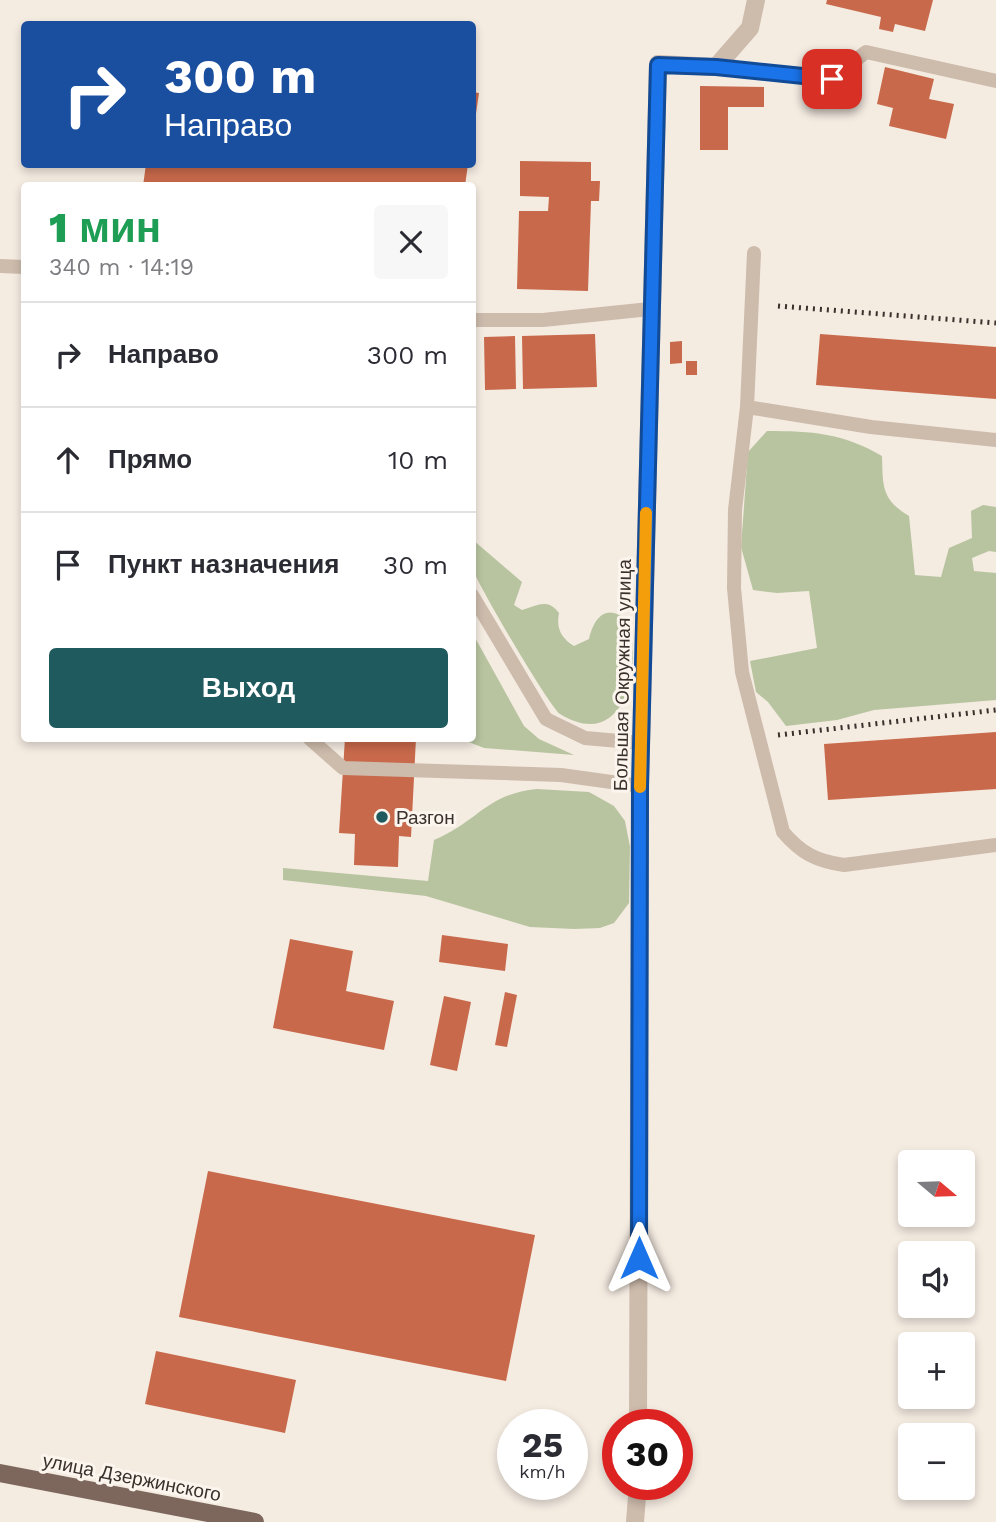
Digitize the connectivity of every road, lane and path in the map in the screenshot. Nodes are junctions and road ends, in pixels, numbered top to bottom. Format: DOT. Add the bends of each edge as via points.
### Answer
graph roads {
  1 [pos="756,0"];
  2 [pos="716,67"];
  3 [pos="996,81"];
  4 [pos="754,253"];
  5 [pos="0,265"];
  6 [pos="21,267"];
  7 [pos="650,309"];
  8 [pos="476,320"];
  9 [pos="747,407"];
  10 [pos="996,440"];
  11 [pos="476,601"];
  12 [pos="314,742"];
  13 [pos="642,743"];
  14 [pos="640,786"];
  15 [pos="996,845"];
  16 [pos="638,1409"];
  17 [pos="0,1473"];
  18 [pos="637,1500"];
  19 [pos="255,1522"];
  20 [pos="635,1522"];
  1 -- 2 [label="street" via="750,28"];
  2 -- 3 [label="lane" via="832,79 866,52"];
  2 -- 7 [label="street, Большая Окружная улица" via="658,65"];
  4 -- 9 [label="lane"];
  5 -- 6 [label="lane"];
  7 -- 8 [label="lane" via="543,320"];
  7 -- 13 [label="street, Большая Окружная улица"];
  9 -- 10 [label="lane" via="871,427"];
  9 -- 15 [label="lane" via="735,510 734,588 742,672 783,832 801,852 821,862 844,865"];
  11 -- 13 [label="lane" via="546,719 585,738"];
  12 -- 14 [label="lane" via="343,768 561,775"];
  13 -- 14 [label="street, Большая Окружная улица"];
  14 -- 16 [label="street, Большая Окружная улица"];
  17 -- 19 [label="main road, улица Дзержинского"];
  18 -- 20 [label="street"];
}
